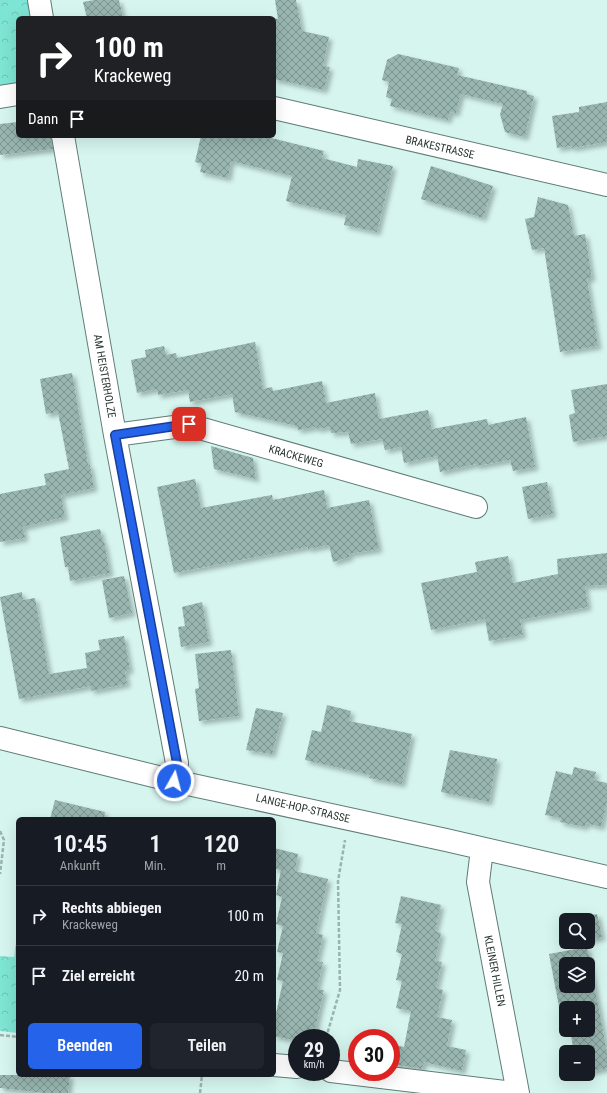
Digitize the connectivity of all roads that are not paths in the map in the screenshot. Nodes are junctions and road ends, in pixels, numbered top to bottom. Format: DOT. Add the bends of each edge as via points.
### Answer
graph roads {
  1 [pos="39,0"];
  2 [pos="42,16"];
  3 [pos="16,94"];
  4 [pos="0,97"];
  5 [pos="276,108"];
  6 [pos="63,138"];
  7 [pos="607,184"];
  8 [pos="115,435"];
  9 [pos="476,507"];
  10 [pos="0,738"];
  11 [pos="174,781"];
  12 [pos="482,848"];
  13 [pos="607,877"];
  14 [pos="276,1065"];
  15 [pos="288,1066"];
  16 [pos="340,1072"];
  17 [pos="513,1093"];
  18 [pos="518,1093"];
  1 -- 2 [label="street"];
  3 -- 4 [label="street"];
  5 -- 7 [label="street, BRAKESTRASSE"];
  6 -- 8 [label="street, AM HEISTERHOLZE"];
  8 -- 9 [label="street, KRACKEWEG" via="189,424"];
  8 -- 11 [label="street, AM HEISTERHOLZE" via="177,763"];
  10 -- 11 [label="street, LANGE-HOP-STRASSE"];
  11 -- 12 [label="street, LANGE-HOP-STRASSE"];
  12 -- 13 [label="street, LANGE-HOP-STRASSE"];
  12 -- 18 [label="street, KLEINER HILLEN" via="478,882"];
  14 -- 15 [label="street"];
  16 -- 17 [label="street"];
}
